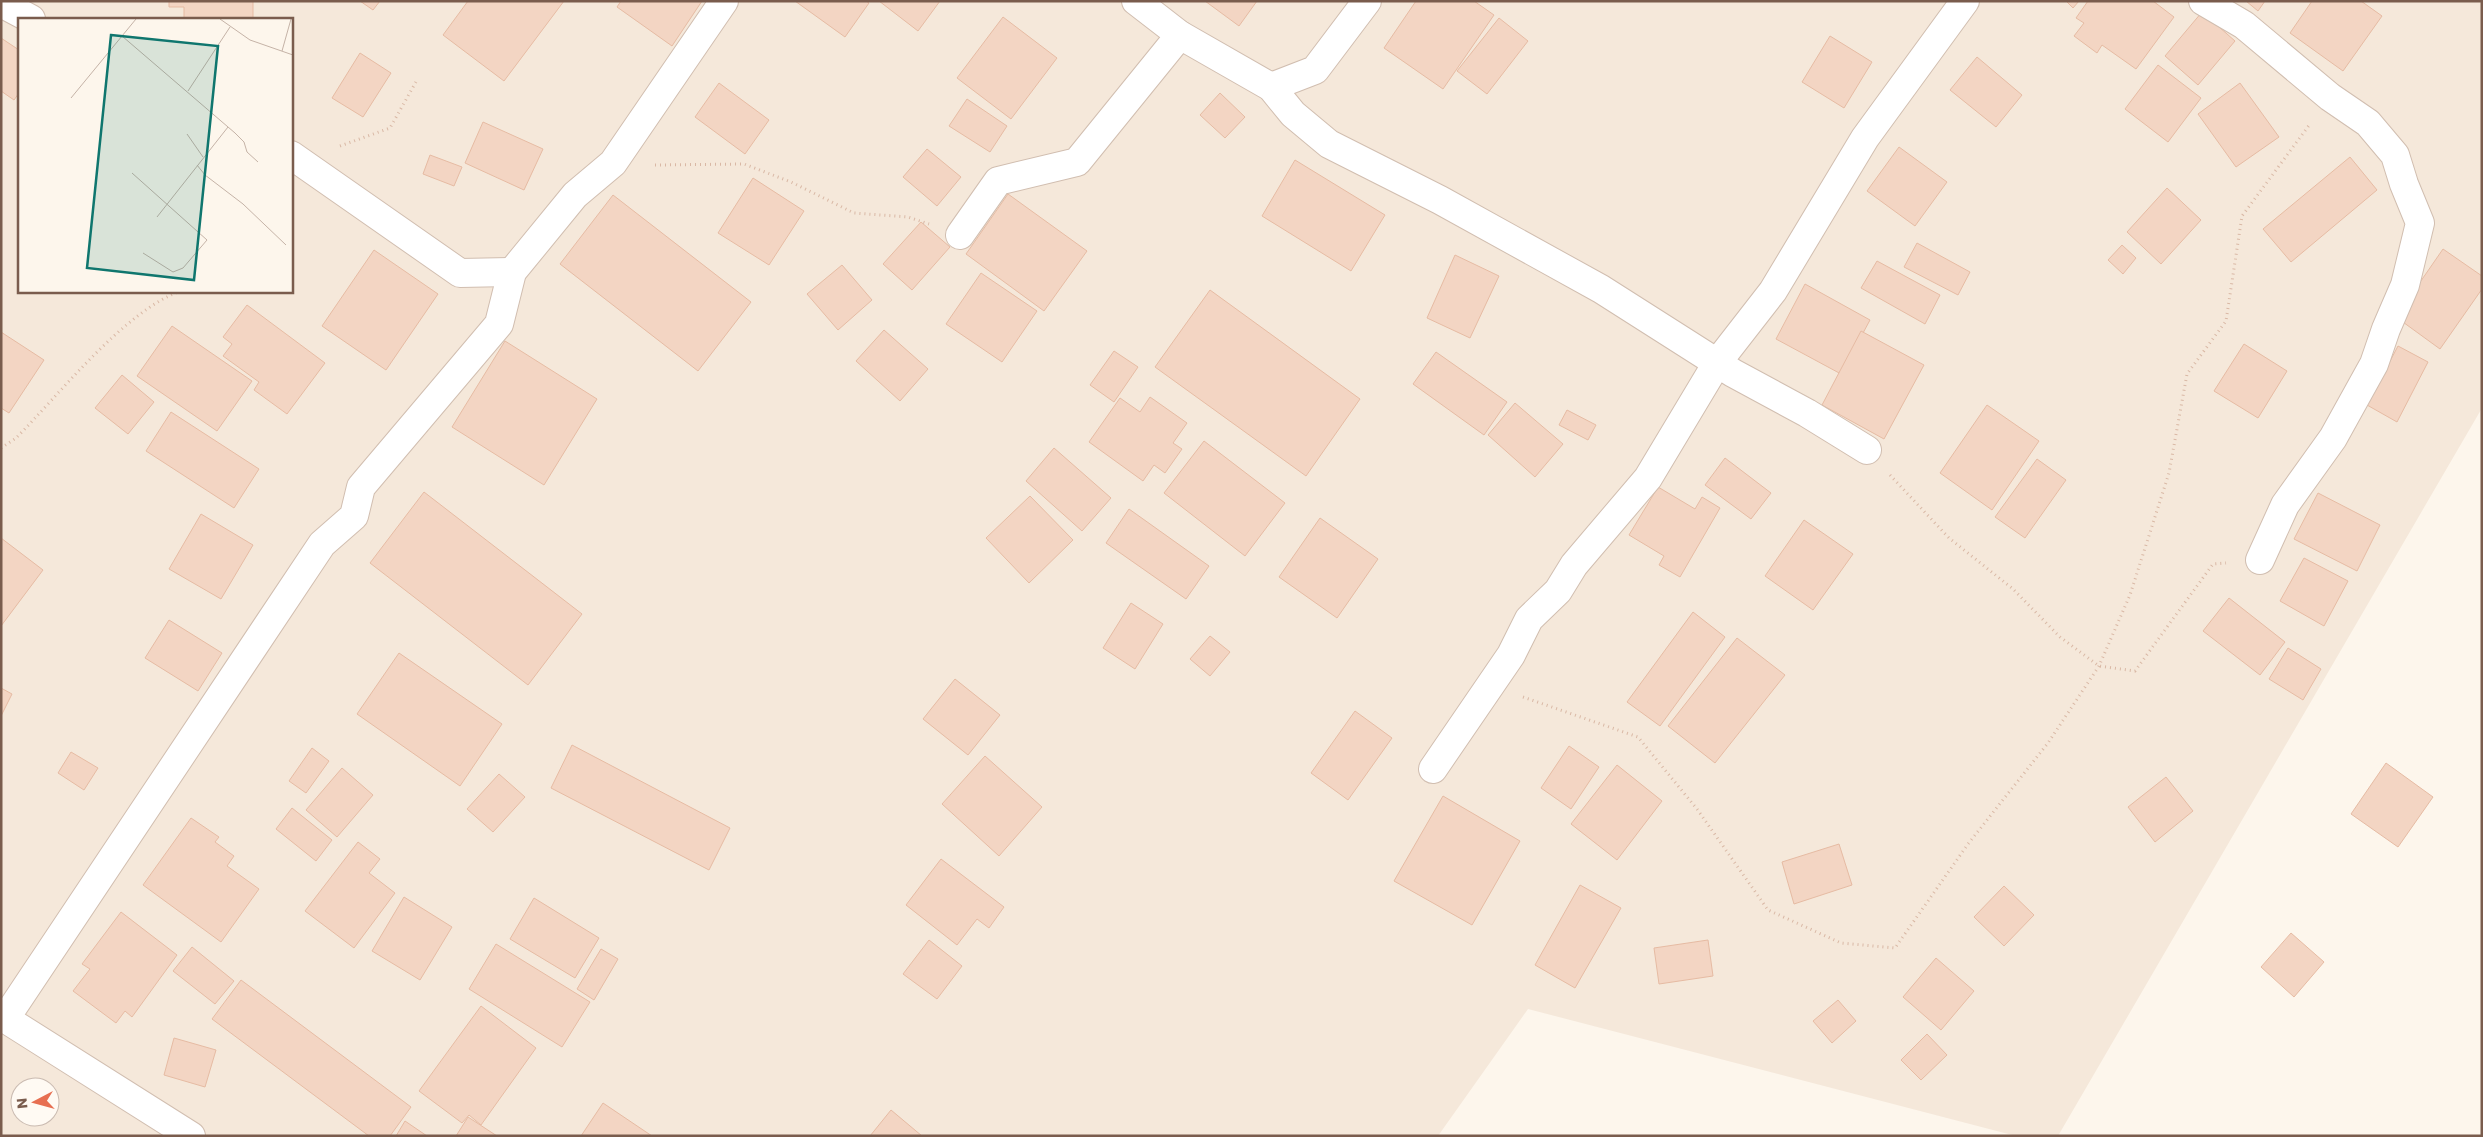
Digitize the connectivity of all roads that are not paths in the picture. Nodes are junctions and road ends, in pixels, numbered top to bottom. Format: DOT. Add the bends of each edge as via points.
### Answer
graph roads {
  1 [pos="724,1"];
  2 [pos="1136,1"];
  3 [pos="1367,1"];
  4 [pos="1965,1"];
  5 [pos="2202,1"];
  6 [pos="1,3"];
  7 [pos="29,18"];
  8 [pos="1180,35"];
  9 [pos="1271,87"];
  10 [pos="295,165"];
  11 [pos="960,235"];
  12 [pos="512,272"];
  13 [pos="1717,363"];
  14 [pos="1868,450"];
  15 [pos="2260,560"];
  16 [pos="1434,768"];
  17 [pos="3,1018"];
  18 [pos="191,1136"];
  1 -- 12 [label="street" via="612,163 574,195"];
  2 -- 8 [label="street"];
  3 -- 9 [label="street" via="1316,70"];
  4 -- 13 [label="street" via="1865,138 1773,291"];
  5 -- 15 [label="street" via="2244,25 2330,98 2368,123 2395,155 2420,223 2405,285 2374,364 2333,438 2285,505"];
  6 -- 7 [label="street"];
  8 -- 9 [label="street"];
  8 -- 11 [label="street" via="1077,162 998,181"];
  9 -- 13 [label="street" via="1293,114 1329,144 1440,200 1592,284"];
  10 -- 12 [label="street" via="460,273"];
  12 -- 17 [label="street" via="499,324 361,487 354,516 322,544"];
  13 -- 14 [label="street"];
  13 -- 16 [label="street" via="1648,478 1574,565 1558,591 1529,619 1511,655"];
  17 -- 18 [label="street"];
}
